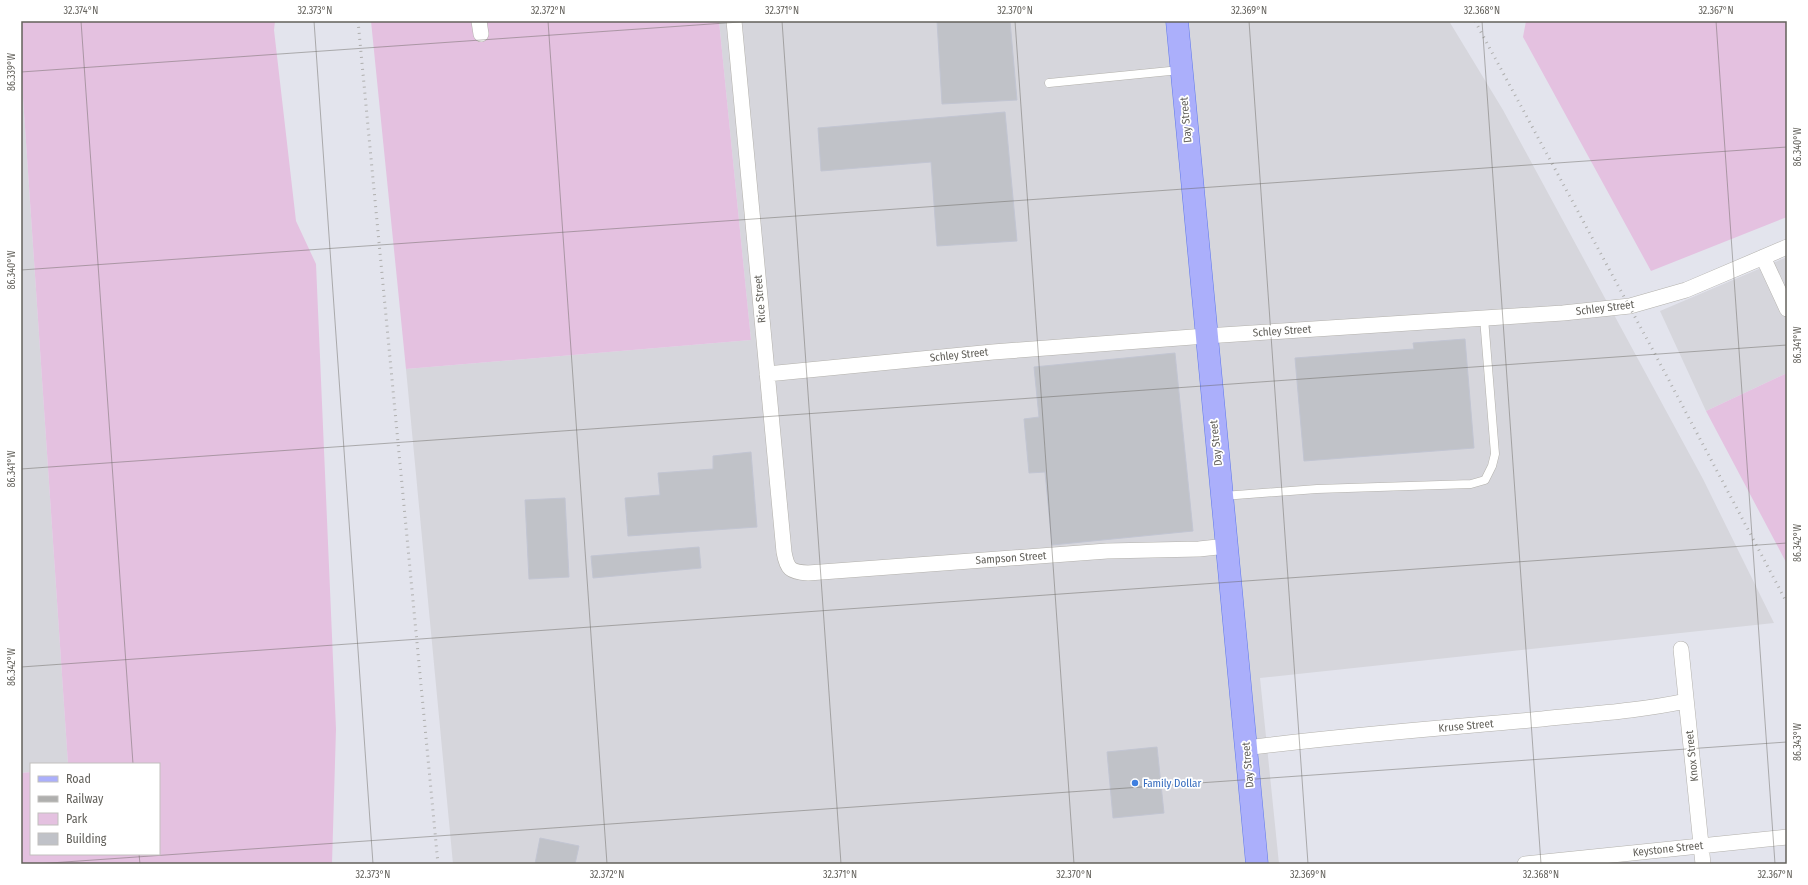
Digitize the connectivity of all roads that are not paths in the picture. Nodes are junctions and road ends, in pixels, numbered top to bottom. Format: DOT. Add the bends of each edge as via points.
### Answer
graph roads {
  1 [pos="734,21"];
  2 [pos="1177,21"];
  3 [pos="1181,70"];
  4 [pos="1049,83"];
  5 [pos="1787,247"];
  6 [pos="1763,257"];
  7 [pos="1787,309"];
  8 [pos="1484,318"];
  9 [pos="1206,336"];
  10 [pos="767,374"];
  11 [pos="1222,496"];
  12 [pos="1227,546"];
  13 [pos="795,572"];
  14 [pos="1681,649"];
  15 [pos="1686,701"];
  16 [pos="1246,748"];
  17 [pos="1787,837"];
  18 [pos="1701,846"];
  19 [pos="1257,864"];
  20 [pos="1525,864"];
  21 [pos="1703,864"];
  1 -- 10 [label="street, Rice Street"];
  2 -- 3 [label="main road, Day Street"];
  3 -- 4 [label="lane"];
  3 -- 9 [label="main road, Day Street"];
  5 -- 6 [label="street, Schley Street"];
  6 -- 7 [label="street"];
  6 -- 8 [label="street, Schley Street" via="1686,290 1630,306"];
  8 -- 9 [label="street, Schley Street"];
  8 -- 11 [label="lane" via="1495,454 1485,480 1470,484 1317,489"];
  9 -- 10 [label="street, Schley Street" via="992,352"];
  9 -- 11 [label="main road, Day Street"];
  10 -- 13 [label="street, Rice Street" via="784,552 786,564"];
  11 -- 12 [label="main road, Day Street"];
  12 -- 13 [label="street, Sampson Street" via="1107,551"];
  12 -- 16 [label="main road, Day Street"];
  14 -- 15 [label="street, Knox Street"];
  15 -- 16 [label="street, Kruse Street" via="1583,714 1336,736"];
  15 -- 18 [label="street, Knox Street"];
  16 -- 19 [label="main road, Day Street"];
  17 -- 18 [label="street, Keystone Street"];
  18 -- 20 [label="street, Keystone Street"];
  18 -- 21 [label="street, Knox Street"];
}
